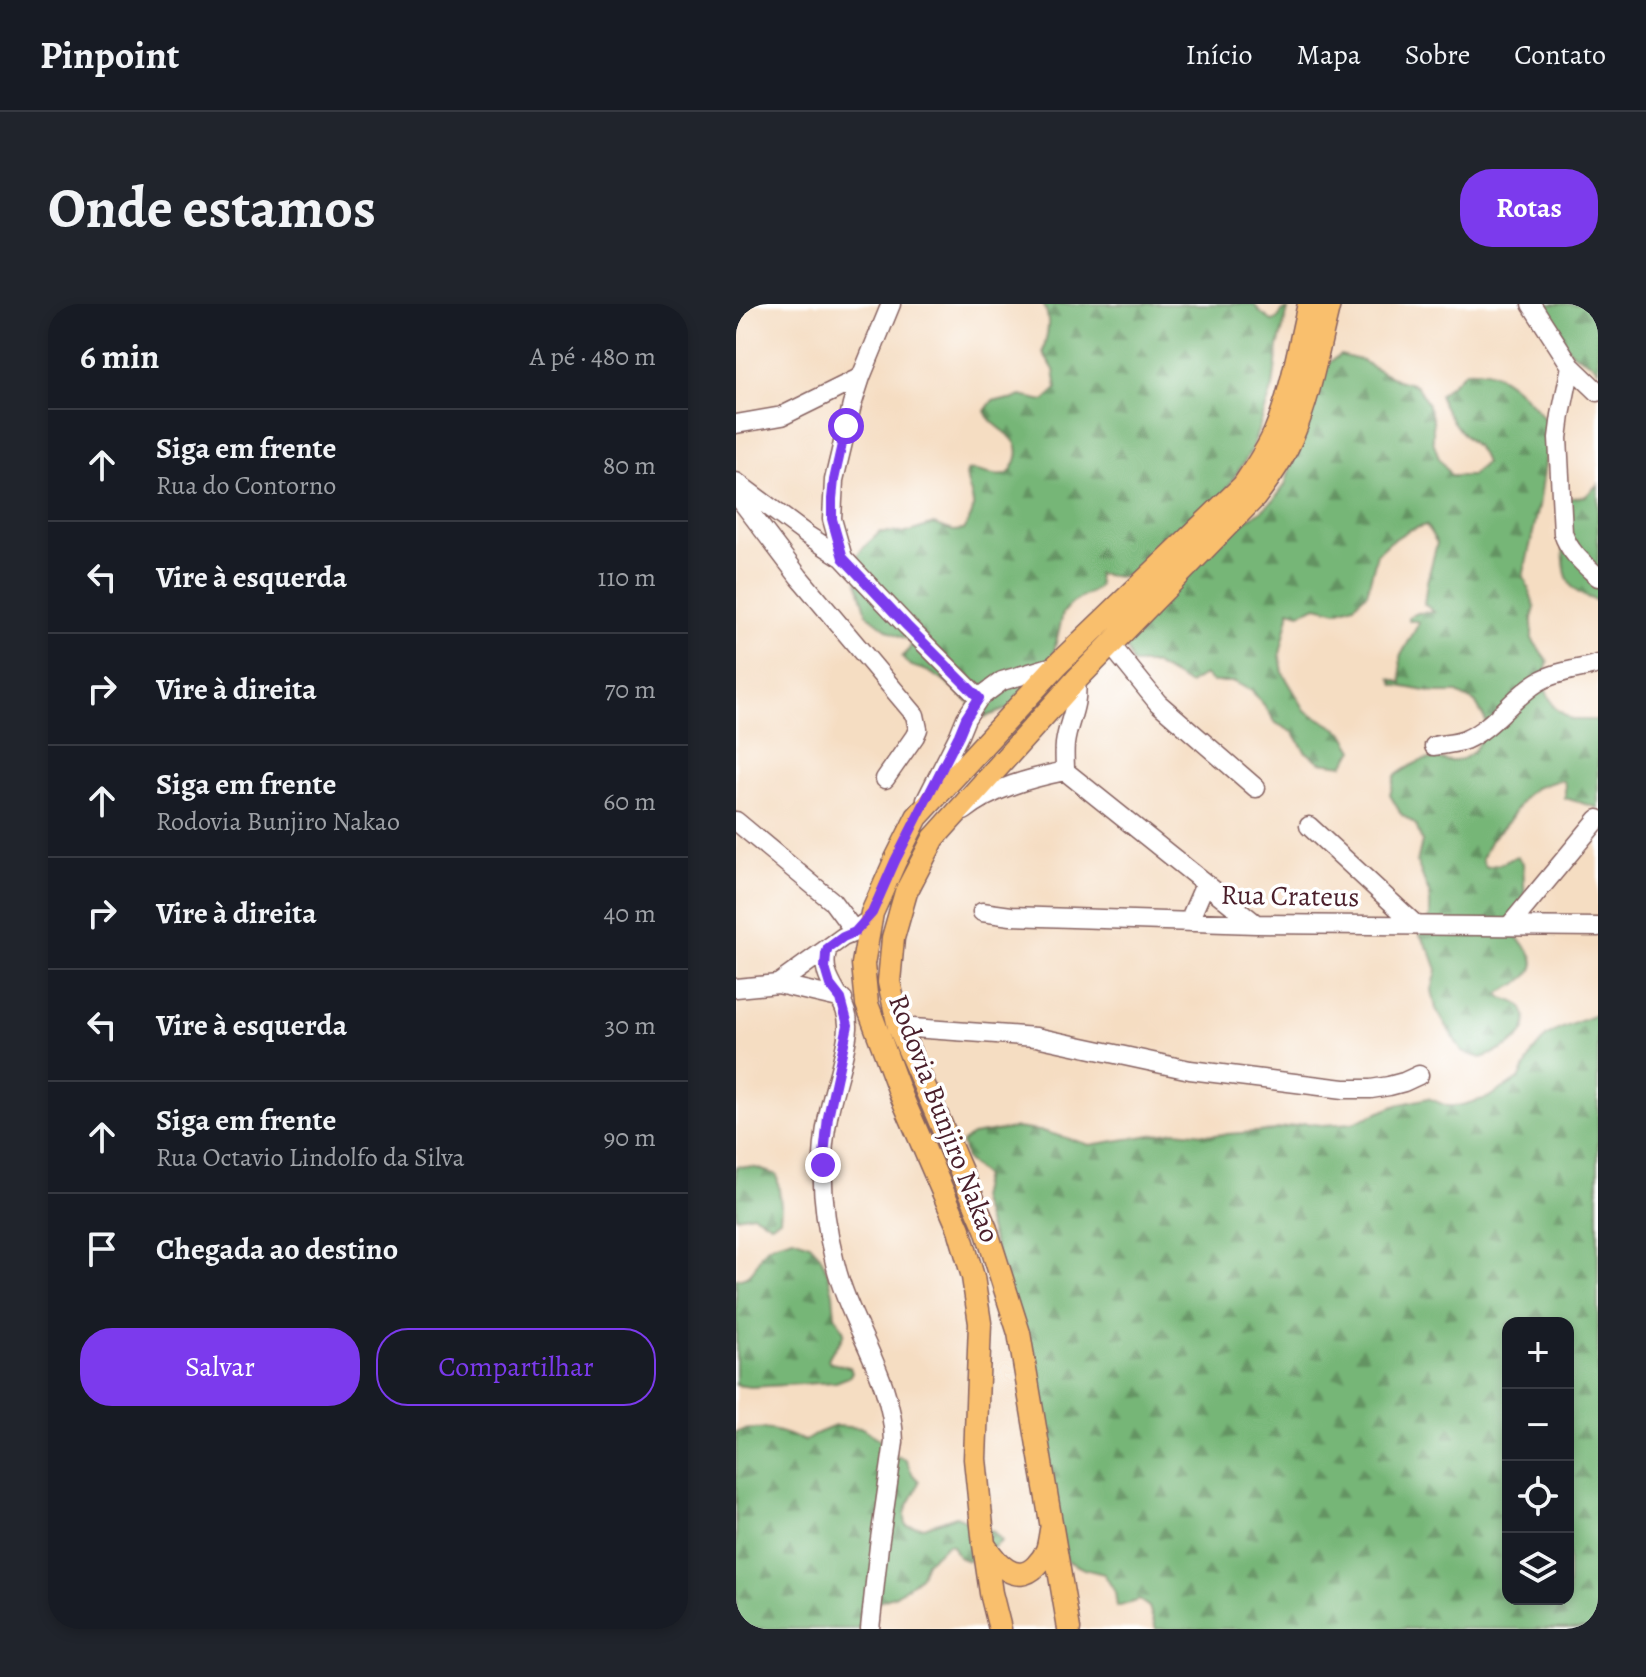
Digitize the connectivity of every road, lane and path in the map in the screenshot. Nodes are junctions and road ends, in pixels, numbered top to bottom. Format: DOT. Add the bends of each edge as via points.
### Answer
graph roads {
  1 [pos="891,304"];
  2 [pos="1309,304"];
  3 [pos="1329,304"];
  4 [pos="1531,304"];
  5 [pos="1571,366"];
  6 [pos="861,377"];
  7 [pos="1598,392"];
  8 [pos="736,424"];
  9 [pos="736,482"];
  10 [pos="736,494"];
  11 [pos="843,558"];
  12 [pos="1598,577"];
  13 [pos="1111,645"];
  14 [pos="1598,664"];
  15 [pos="1057,665"];
  16 [pos="1076,680"];
  17 [pos="979,698"];
  18 [pos="1434,746"];
  19 [pos="1065,771"];
  20 [pos="885,779"];
  21 [pos="1256,788"];
  22 [pos="917,817"];
  23 [pos="1598,819"];
  24 [pos="736,821"];
  25 [pos="1309,826"];
  26 [pos="934,838"];
  27 [pos="1205,884"];
  28 [pos="982,912"];
  29 [pos="872,913"];
  30 [pos="1189,921"];
  31 [pos="1256,924"];
  32 [pos="1416,925"];
  33 [pos="1510,925"];
  34 [pos="1598,927"];
  35 [pos="855,932"];
  36 [pos="828,948"];
  37 [pos="778,984"];
  38 [pos="736,988"];
  39 [pos="841,999"];
  40 [pos="867,1004"];
  41 [pos="899,1027"];
  42 [pos="1419,1075"];
  43 [pos="1052,1525"];
  44 [pos="984,1545"];
  45 [pos="870,1629"];
  46 [pos="1000,1629"];
  47 [pos="1069,1629"];
  1 -- 6 [label="street"];
  2 -- 15 [label="main road, Rodovia Bunjiro Nakao" via="1275,431 1243,486"];
  3 -- 13 [label="main road, Rodovia Bunjiro Nakao" via="1285,453 1255,497"];
  4 -- 5 [label="street"];
  5 -- 7 [label="street"];
  5 -- 12 [label="street" via="1558,438 1563,533 1572,551"];
  6 -- 8 [label="street" via="782,416"];
  6 -- 11 [label="street" via="832,499"];
  9 -- 11 [label="street"];
  10 -- 20 [label="street" via="915,715 915,736"];
  11 -- 17 [label="street"];
  13 -- 16 [label="main road, Rodovia Bunjiro Nakao"];
  13 -- 21 [label="street" via="1158,703"];
  14 -- 18 [label="street" via="1549,676 1483,730"];
  15 -- 17 [label="street" via="1002,681"];
  15 -- 22 [label="main road, Rodovia Bunjiro Nakao"];
  16 -- 19 [label="street"];
  16 -- 26 [label="main road, Rodovia Bunjiro Nakao"];
  17 -- 22 [label="street"];
  19 -- 26 [label="street" via="992,794"];
  19 -- 27 [label="street"];
  22 -- 29 [label="main road, Rodovia Bunjiro Nakao"];
  23 -- 33 [label="street"];
  24 -- 35 [label="street" via="832,901"];
  25 -- 32 [label="street"];
  26 -- 41 [label="main road, Rodovia Bunjiro Nakao" via="906,892 893,938 889,982"];
  27 -- 30 [label="street"];
  27 -- 31 [label="street"];
  28 -- 30 [label="street, Rua Crateus"];
  29 -- 35 [label="street"];
  29 -- 40 [label="main road, Rodovia Bunjiro Nakao" via="863,964"];
  30 -- 31 [label="street, Rua Crateus"];
  31 -- 32 [label="street, Rua Crateus"];
  32 -- 33 [label="street, Rua Crateus"];
  33 -- 34 [label="street, Rua Crateus"];
  35 -- 36 [label="street"];
  36 -- 37 [label="street"];
  36 -- 39 [label="street" via="825,968"];
  37 -- 38 [label="street"];
  37 -- 39 [label="street"];
  39 -- 40 [label="street"];
  39 -- 45 [label="street" via="848,1025 825,1138 825,1205 835,1266 880,1374 894,1426"];
  40 -- 44 [label="main road, Rodovia Bunjiro Nakao" via="959,1229 973,1277 980,1323 975,1459"];
  41 -- 42 [label="street" via="1036,1037 1190,1070 1344,1089 1389,1086"];
  41 -- 43 [label="main road, Rodovia Bunjiro Nakao" via="986,1229 1019,1333"];
  43 -- 44 [label="main road" via="1040,1563 1020,1575 994,1560"];
  43 -- 47 [label="main road, Rodovia Bunjiro Nakao"];
  44 -- 46 [label="main road, Rodovia Bunjiro Nakao"];
}
